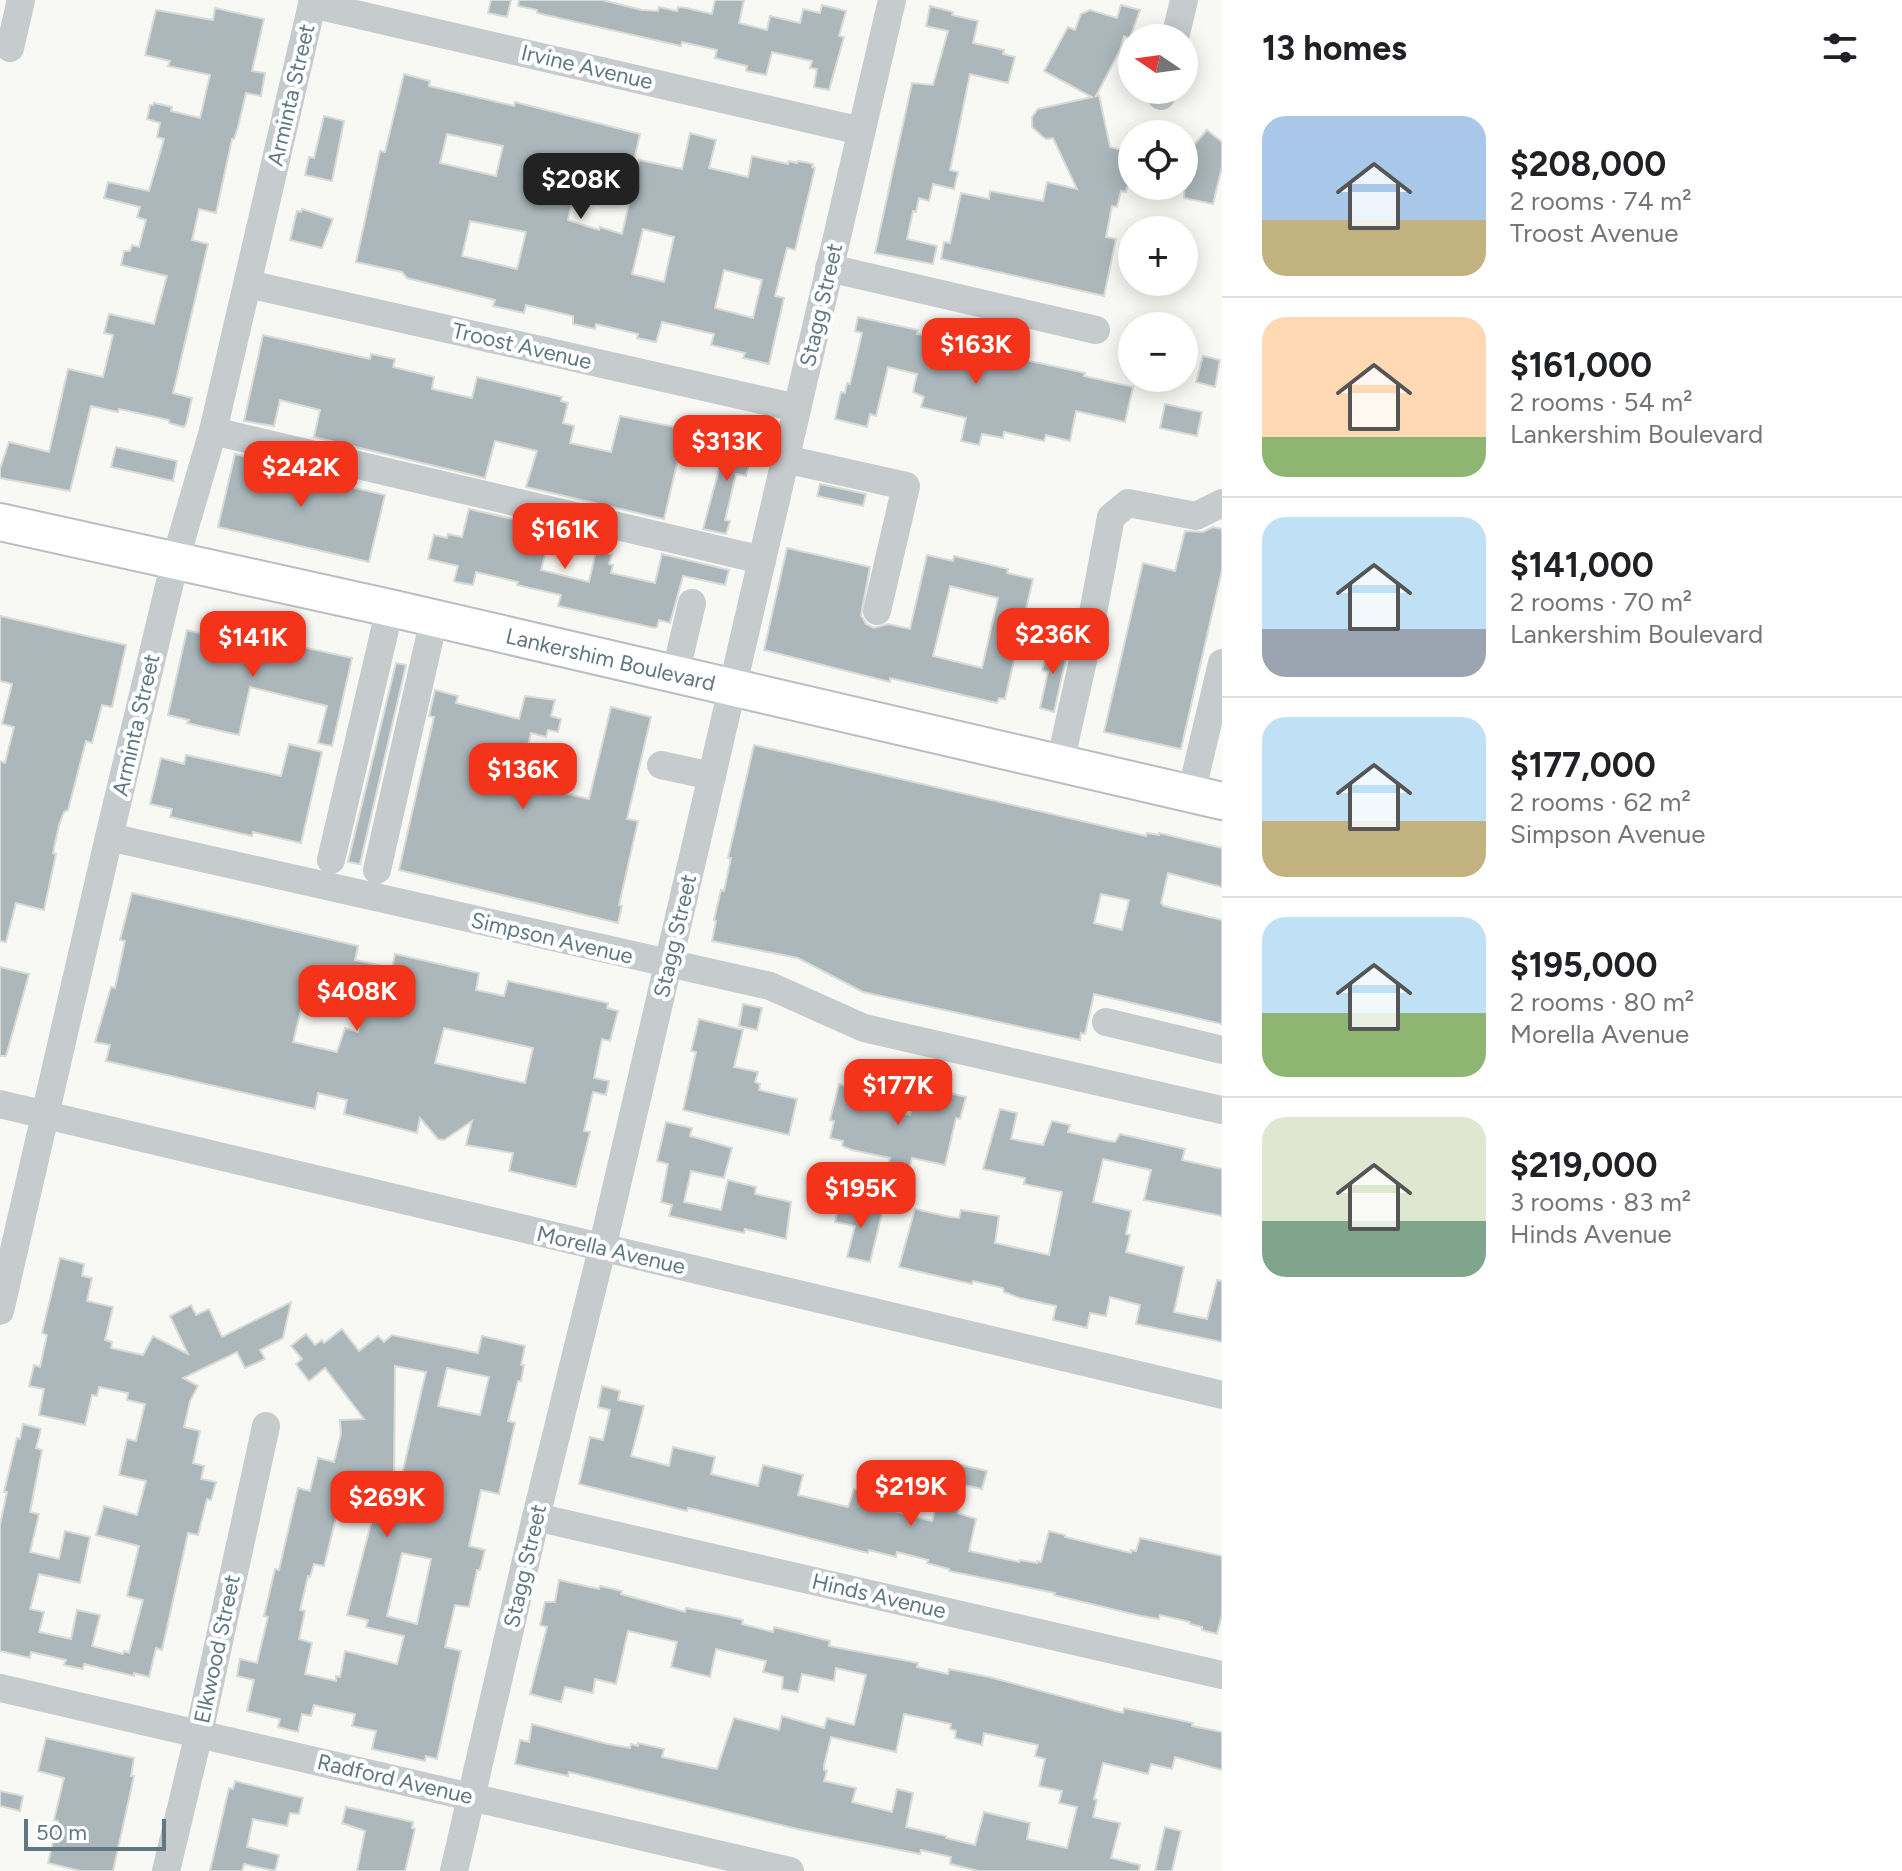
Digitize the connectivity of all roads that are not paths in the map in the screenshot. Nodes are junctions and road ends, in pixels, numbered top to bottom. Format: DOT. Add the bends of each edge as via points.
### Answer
graph roads {
  1 [pos="21,0"];
  2 [pos="892,0"];
  3 [pos="1184,0"];
  4 [pos="312,2"];
  5 [pos="1178,24"];
  6 [pos="10,48"];
  7 [pos="861,131"];
  8 [pos="829,268"];
  9 [pos="248,284"];
  10 [pos="1096,330"];
  11 [pos="797,408"];
  12 [pos="213,431"];
  13 [pos="785,459"];
  14 [pos="1222,503"];
  15 [pos="0,522"];
  16 [pos="762,560"];
  17 [pos="175,561"];
  18 [pos="692,603"];
  19 [pos="390,608"];
  20 [pos="877,611"];
  21 [pos="434,619"];
  22 [pos="1222,663"];
  23 [pos="675,675"];
  24 [pos="732,688"];
  25 [pos="1060,763"];
  26 [pos="661,765"];
  27 [pos="712,776"];
  28 [pos="1207,797"];
  29 [pos="109,837"];
  30 [pos="331,860"];
  31 [pos="377,870"];
  32 [pos="668,965"];
  33 [pos="1106,1022"];
  34 [pos="1222,1050"];
  35 [pos="0,1104"];
  36 [pos="1222,1110"];
  37 [pos="45,1114"];
  38 [pos="602,1249"];
  39 [pos="0,1311"];
  40 [pos="1222,1395"];
  41 [pos="266,1426"];
  42 [pos="536,1517"];
  43 [pos="1222,1675"];
  44 [pos="0,1688"];
  45 [pos="199,1733"];
  46 [pos="471,1796"];
  47 [pos="166,1871"];
  48 [pos="454,1871"];
  49 [pos="790,1871"];
  1 -- 6 [label="street"];
  2 -- 7 [label="street, Stagg Street"];
  3 -- 5 [label="street"];
  4 -- 7 [label="street, Irvine Avenue"];
  4 -- 9 [label="street, Arminta Street"];
  7 -- 8 [label="street, Stagg Street"];
  8 -- 10 [label="street"];
  8 -- 11 [label="street, Stagg Street"];
  9 -- 11 [label="street, Troost Avenue"];
  9 -- 12 [label="street, Arminta Street"];
  11 -- 13 [label="street, Stagg Street"];
  12 -- 16 [label="street"];
  12 -- 17 [label="street, Arminta Street"];
  13 -- 16 [label="street, Stagg Street"];
  13 -- 20 [label="street" via="906,486"];
  14 -- 25 [label="street" via="1196,516 1128,503 1111,517"];
  15 -- 17 [label="main road, Lankershim Boulevard"];
  16 -- 24 [label="street, Stagg Street"];
  17 -- 19 [label="main road, Lankershim Boulevard"];
  17 -- 29 [label="street, Arminta Street"];
  18 -- 23 [label="street"];
  19 -- 21 [label="main road, Lankershim Boulevard"];
  19 -- 30 [label="street"];
  21 -- 23 [label="main road, Lankershim Boulevard"];
  21 -- 31 [label="street"];
  22 -- 28 [label="street"];
  23 -- 24 [label="main road, Lankershim Boulevard"];
  24 -- 25 [label="main road, Lankershim Boulevard"];
  24 -- 27 [label="street, Stagg Street"];
  25 -- 28 [label="main road, Lankershim Boulevard"];
  26 -- 27 [label="street"];
  27 -- 32 [label="street, Stagg Street"];
  29 -- 32 [label="street, Simpson Avenue"];
  29 -- 37 [label="street, Arminta Street"];
  32 -- 36 [label="street, Simpson Avenue" via="770,986 864,1028"];
  32 -- 38 [label="street, Stagg Street"];
  33 -- 34 [label="street"];
  35 -- 37 [label="street, Morella Avenue"];
  37 -- 38 [label="street, Morella Avenue"];
  37 -- 39 [label="street, Arminta Street"];
  38 -- 40 [label="street, Morella Avenue"];
  38 -- 42 [label="street, Stagg Street"];
  41 -- 45 [label="street, Elkwood Street"];
  42 -- 43 [label="street, Hinds Avenue"];
  42 -- 46 [label="street, Stagg Street"];
  44 -- 45 [label="street, Radford Avenue"];
  45 -- 46 [label="street, Radford Avenue"];
  45 -- 47 [label="street, Elkwood Street"];
  46 -- 48 [label="street, Stagg Street"];
  46 -- 49 [label="street, Radford Avenue"];
}
